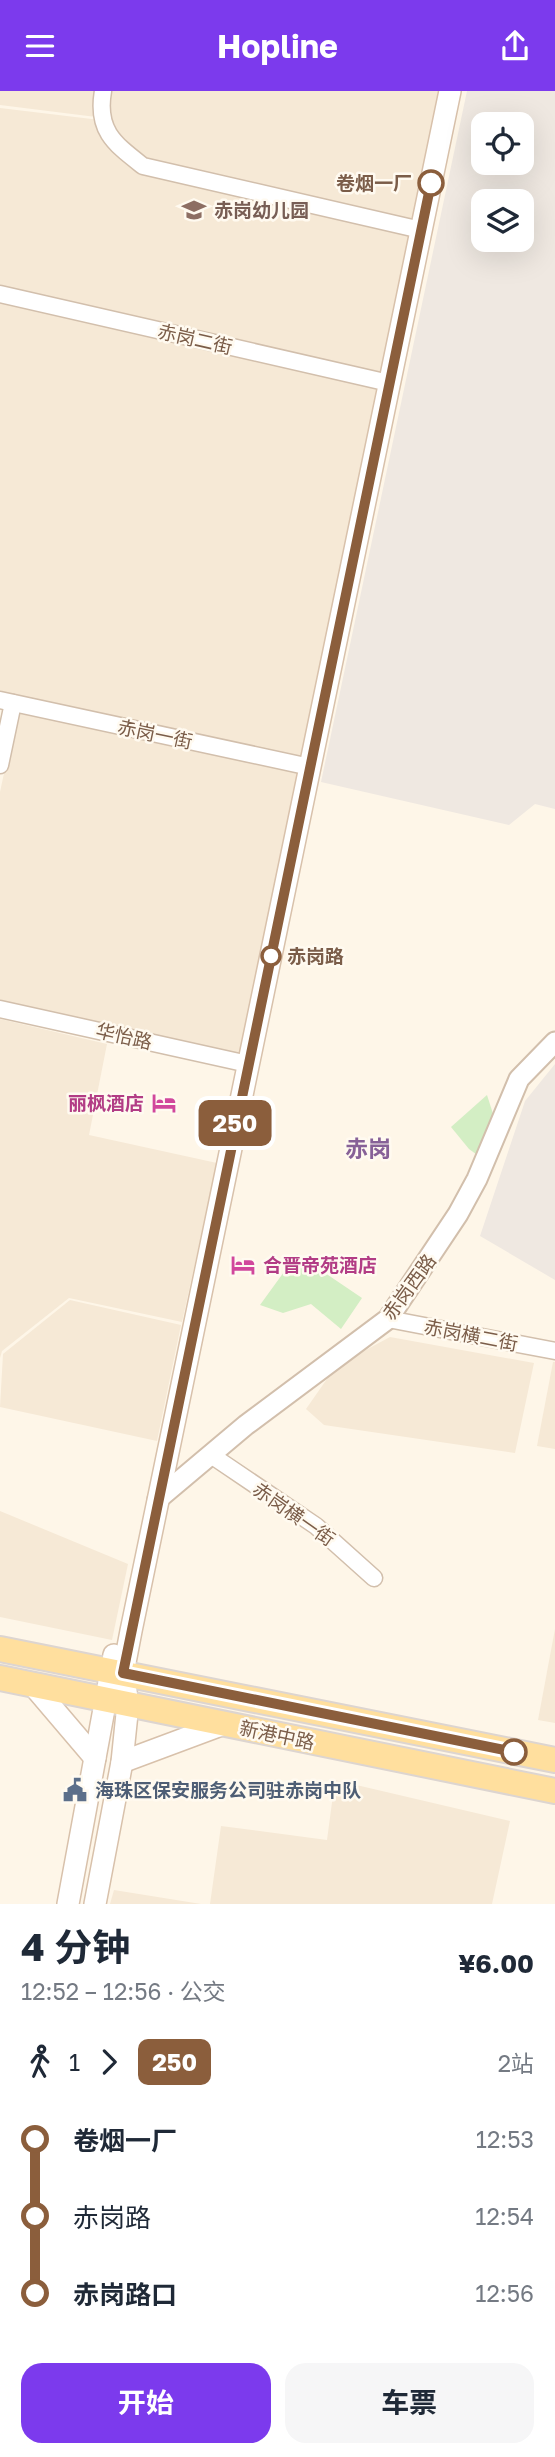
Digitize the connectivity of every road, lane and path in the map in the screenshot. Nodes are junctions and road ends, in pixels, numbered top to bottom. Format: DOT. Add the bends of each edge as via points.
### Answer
graph roads {
  1 [pos="103,91"];
  2 [pos="450,91"];
  3 [pos="421,230"];
  4 [pos="0,294"];
  5 [pos="389,383"];
  6 [pos="7,701"];
  7 [pos="0,765"];
  8 [pos="310,767"];
  9 [pos="0,1009"];
  10 [pos="555,1042"];
  11 [pos="248,1064"];
  12 [pos="388,1319"];
  13 [pos="190,1342"];
  14 [pos="555,1350"];
  15 [pos="211,1455"];
  16 [pos="158,1499"];
  17 [pos="374,1578"];
  18 [pos="0,1649"];
  19 [pos="117,1672"];
  20 [pos="0,1678"];
  21 [pos="32,1684"];
  22 [pos="117,1701"];
  23 [pos="224,1724"];
  24 [pos="95,1758"];
  25 [pos="555,1760"];
  26 [pos="122,1762"];
  27 [pos="555,1791"];
  28 [pos="68,1904"];
  29 [pos="95,1904"];
  1 -- 3 [label="street" via="100,107 109,139 144,166"];
  2 -- 3 [label="main road"];
  3 -- 5 [label="main road"];
  4 -- 5 [label="street, 赤岗二街"];
  5 -- 8 [label="main road"];
  6 -- 7 [label="street"];
  6 -- 8 [label="street, 赤岗一街"];
  8 -- 11 [label="main road"];
  9 -- 11 [label="street, 华怡路"];
  10 -- 12 [label="street, 赤岗西路" via="519,1079 477,1179"];
  11 -- 13 [label="main road"];
  12 -- 14 [label="street, 赤岗横二街"];
  12 -- 15 [label="street, 赤岗西路"];
  13 -- 16 [label="main road"];
  13 -- 19 [label="main road" via="170,1401"];
  15 -- 16 [label="street, 赤岗西路"];
  15 -- 17 [label="street, 赤岗横一街" via="316,1526"];
  16 -- 19 [label="main road"];
  18 -- 19 [label="main road, 新港中路"];
  19 -- 22 [label="main road"];
  19 -- 25 [label="main road, 新港中路"];
  20 -- 21 [label="main road, 新港中路"];
  21 -- 22 [label="main road, 新港中路"];
  21 -- 24 [label="main road"];
  22 -- 23 [label="main road, 新港中路"];
  22 -- 24 [label="main road"];
  22 -- 26 [label="main road"];
  23 -- 26 [label="main road"];
  23 -- 27 [label="main road, 新港中路"];
  24 -- 28 [label="main road"];
  26 -- 29 [label="main road"];
}
